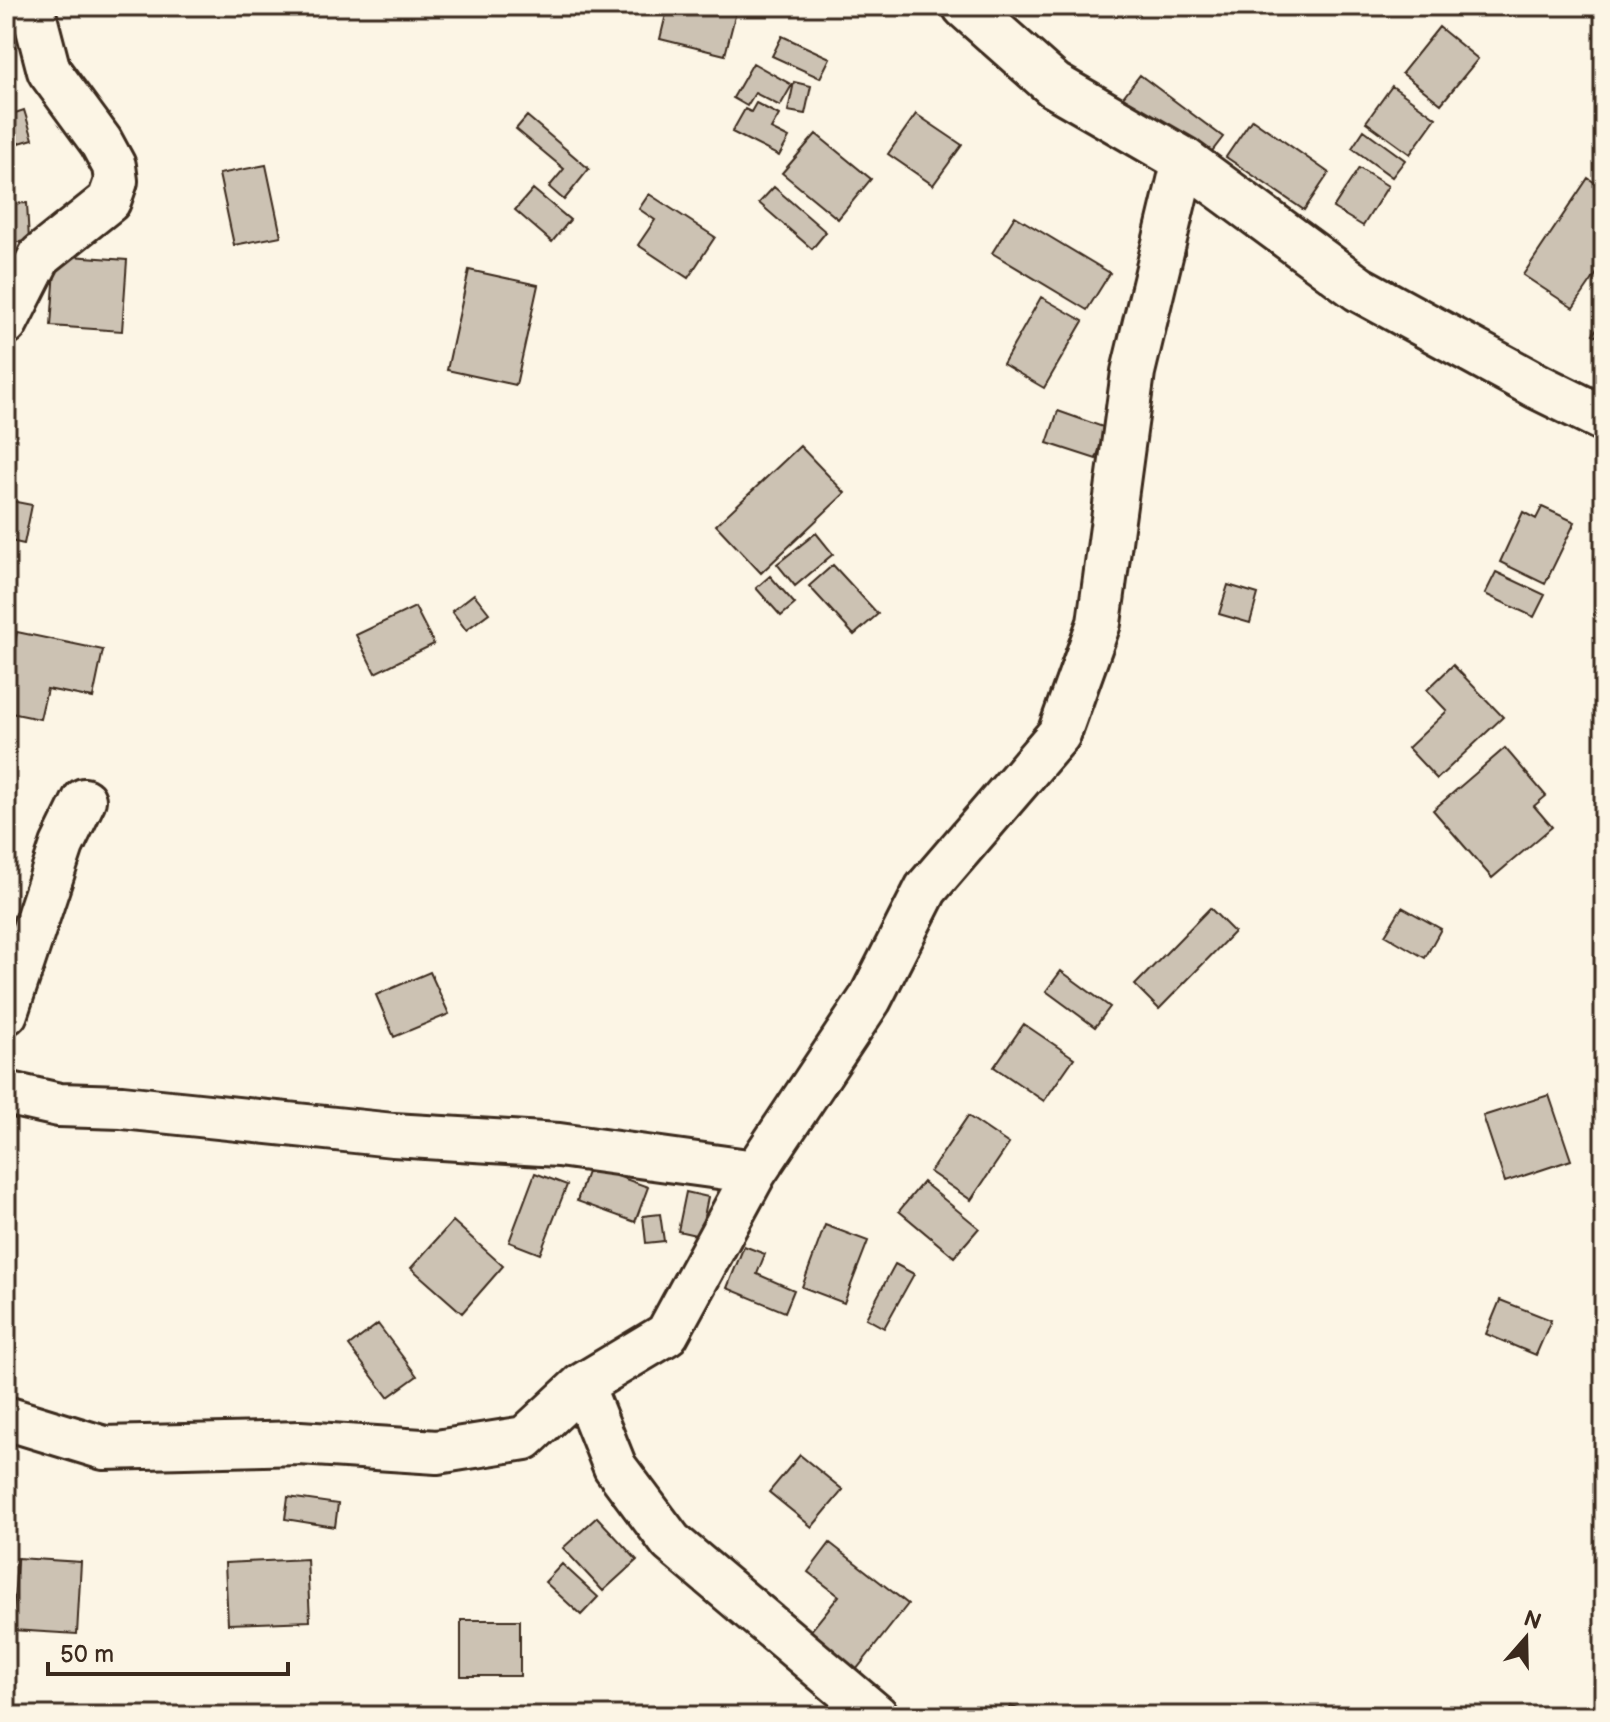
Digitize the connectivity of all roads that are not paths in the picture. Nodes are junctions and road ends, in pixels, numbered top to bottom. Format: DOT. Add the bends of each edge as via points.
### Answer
graph roads {
  1 [pos="32,6"];
  2 [pos="965,6"];
  3 [pos="1184,160"];
  4 [pos="6,323"];
  5 [pos="1604,419"];
  6 [pos="84,800"];
  7 [pos="6,1013"];
  8 [pos="6,1093"];
  9 [pos="755,1172"];
  10 [pos="582,1385"];
  11 [pos="6,1418"];
  12 [pos="877,1716"];
  1 -- 4 [label="street" via="49,71 101,142 116,181 109,201 40,256"];
  2 -- 3 [label="main road" via="1054,85"];
  3 -- 5 [label="main road" via="1359,289"];
  3 -- 9 [label="street" via="1133,372 1099,623 1059,734 926,889 870,999"];
  6 -- 7 [label="street" via="62,845"];
  8 -- 9 [label="street" via="59,1105 559,1145"];
  9 -- 10 [label="street" via="667,1334"];
  10 -- 11 [label="street" via="525,1438 437,1452 300,1443 104,1448"];
  10 -- 12 [label="street" via="615,1467 671,1542"];
}
